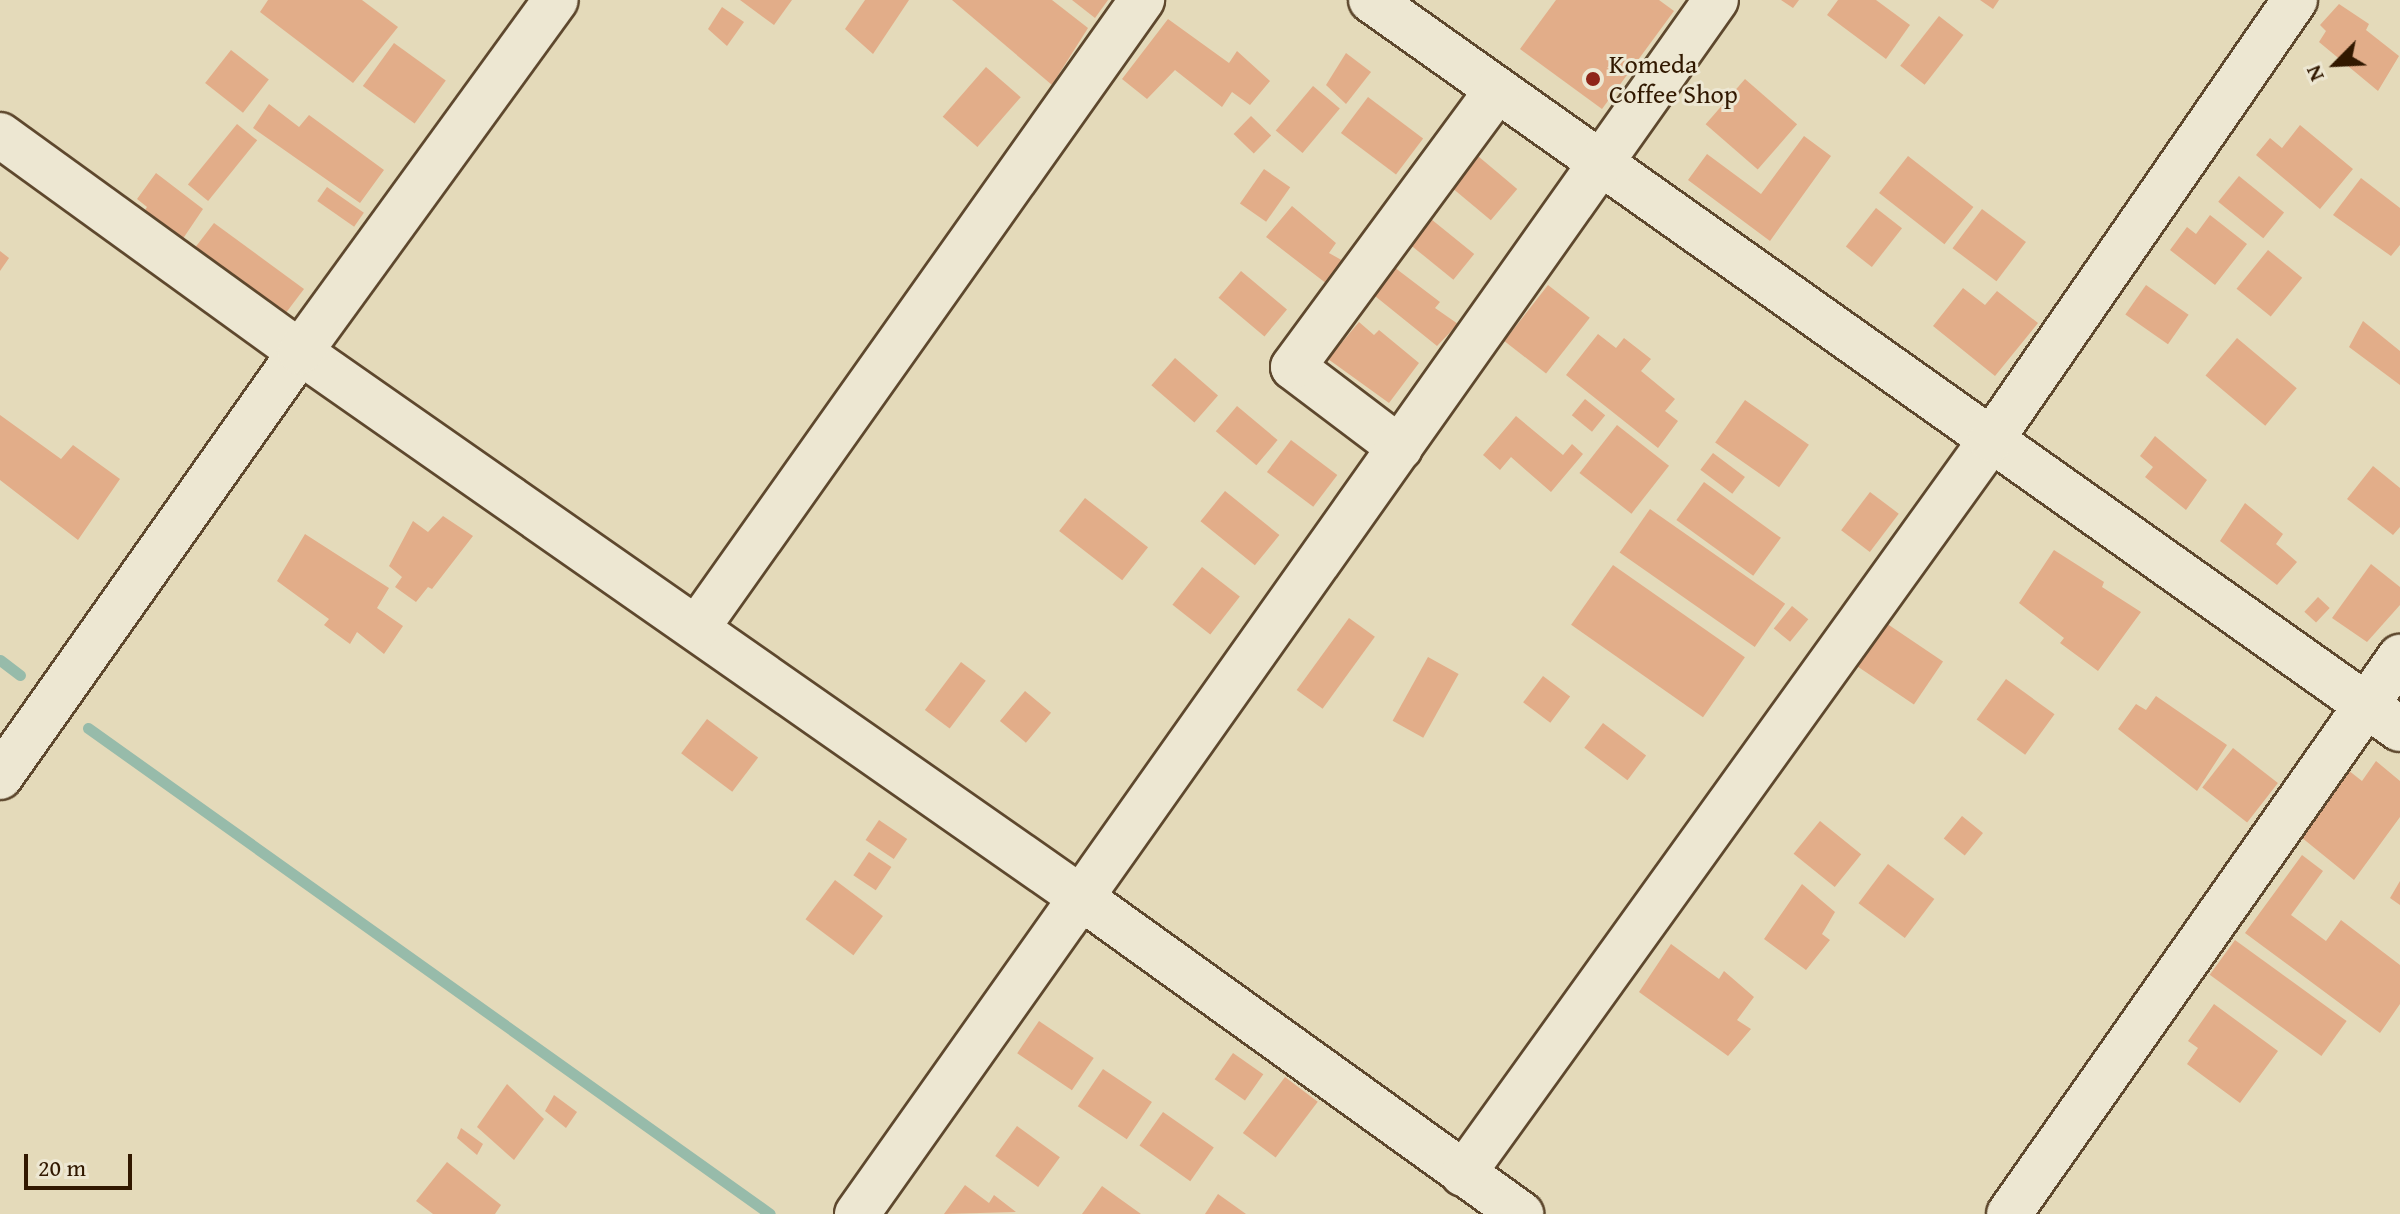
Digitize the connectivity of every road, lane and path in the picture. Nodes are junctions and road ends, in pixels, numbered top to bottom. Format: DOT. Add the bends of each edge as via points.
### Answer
graph roads {
  1 [pos="556,0"];
  2 [pos="1142,0"];
  3 [pos="1371,0"];
  4 [pos="1716,0"];
  5 [pos="2295,0"];
  6 [pos="1497,90"];
  7 [pos="0,135"];
  8 [pos="1601,164"];
  9 [pos="300,352"];
  10 [pos="1991,440"];
  11 [pos="1400,448"];
  12 [pos="697,628"];
  13 [pos="2400,657"];
  14 [pos="2383,717"];
  15 [pos="0,777"];
  16 [pos="1083,899"];
  17 [pos="1463,1174"];
  18 [pos="857,1214"];
  19 [pos="1521,1214"];
  20 [pos="2009,1214"];
  1 -- 9 [label="street"];
  2 -- 12 [label="street"];
  3 -- 6 [label="street"];
  4 -- 8 [label="street"];
  5 -- 10 [label="street"];
  6 -- 8 [label="street"];
  6 -- 11 [label="street" via="1293,367"];
  7 -- 9 [label="street"];
  8 -- 10 [label="street"];
  8 -- 11 [label="street"];
  9 -- 12 [label="street"];
  9 -- 15 [label="street"];
  10 -- 14 [label="street"];
  10 -- 17 [label="street"];
  11 -- 16 [label="street"];
  12 -- 16 [label="street"];
  13 -- 14 [label="street"];
  14 -- 20 [label="street"];
  16 -- 17 [label="street"];
  16 -- 18 [label="street"];
  17 -- 19 [label="street"];
}
